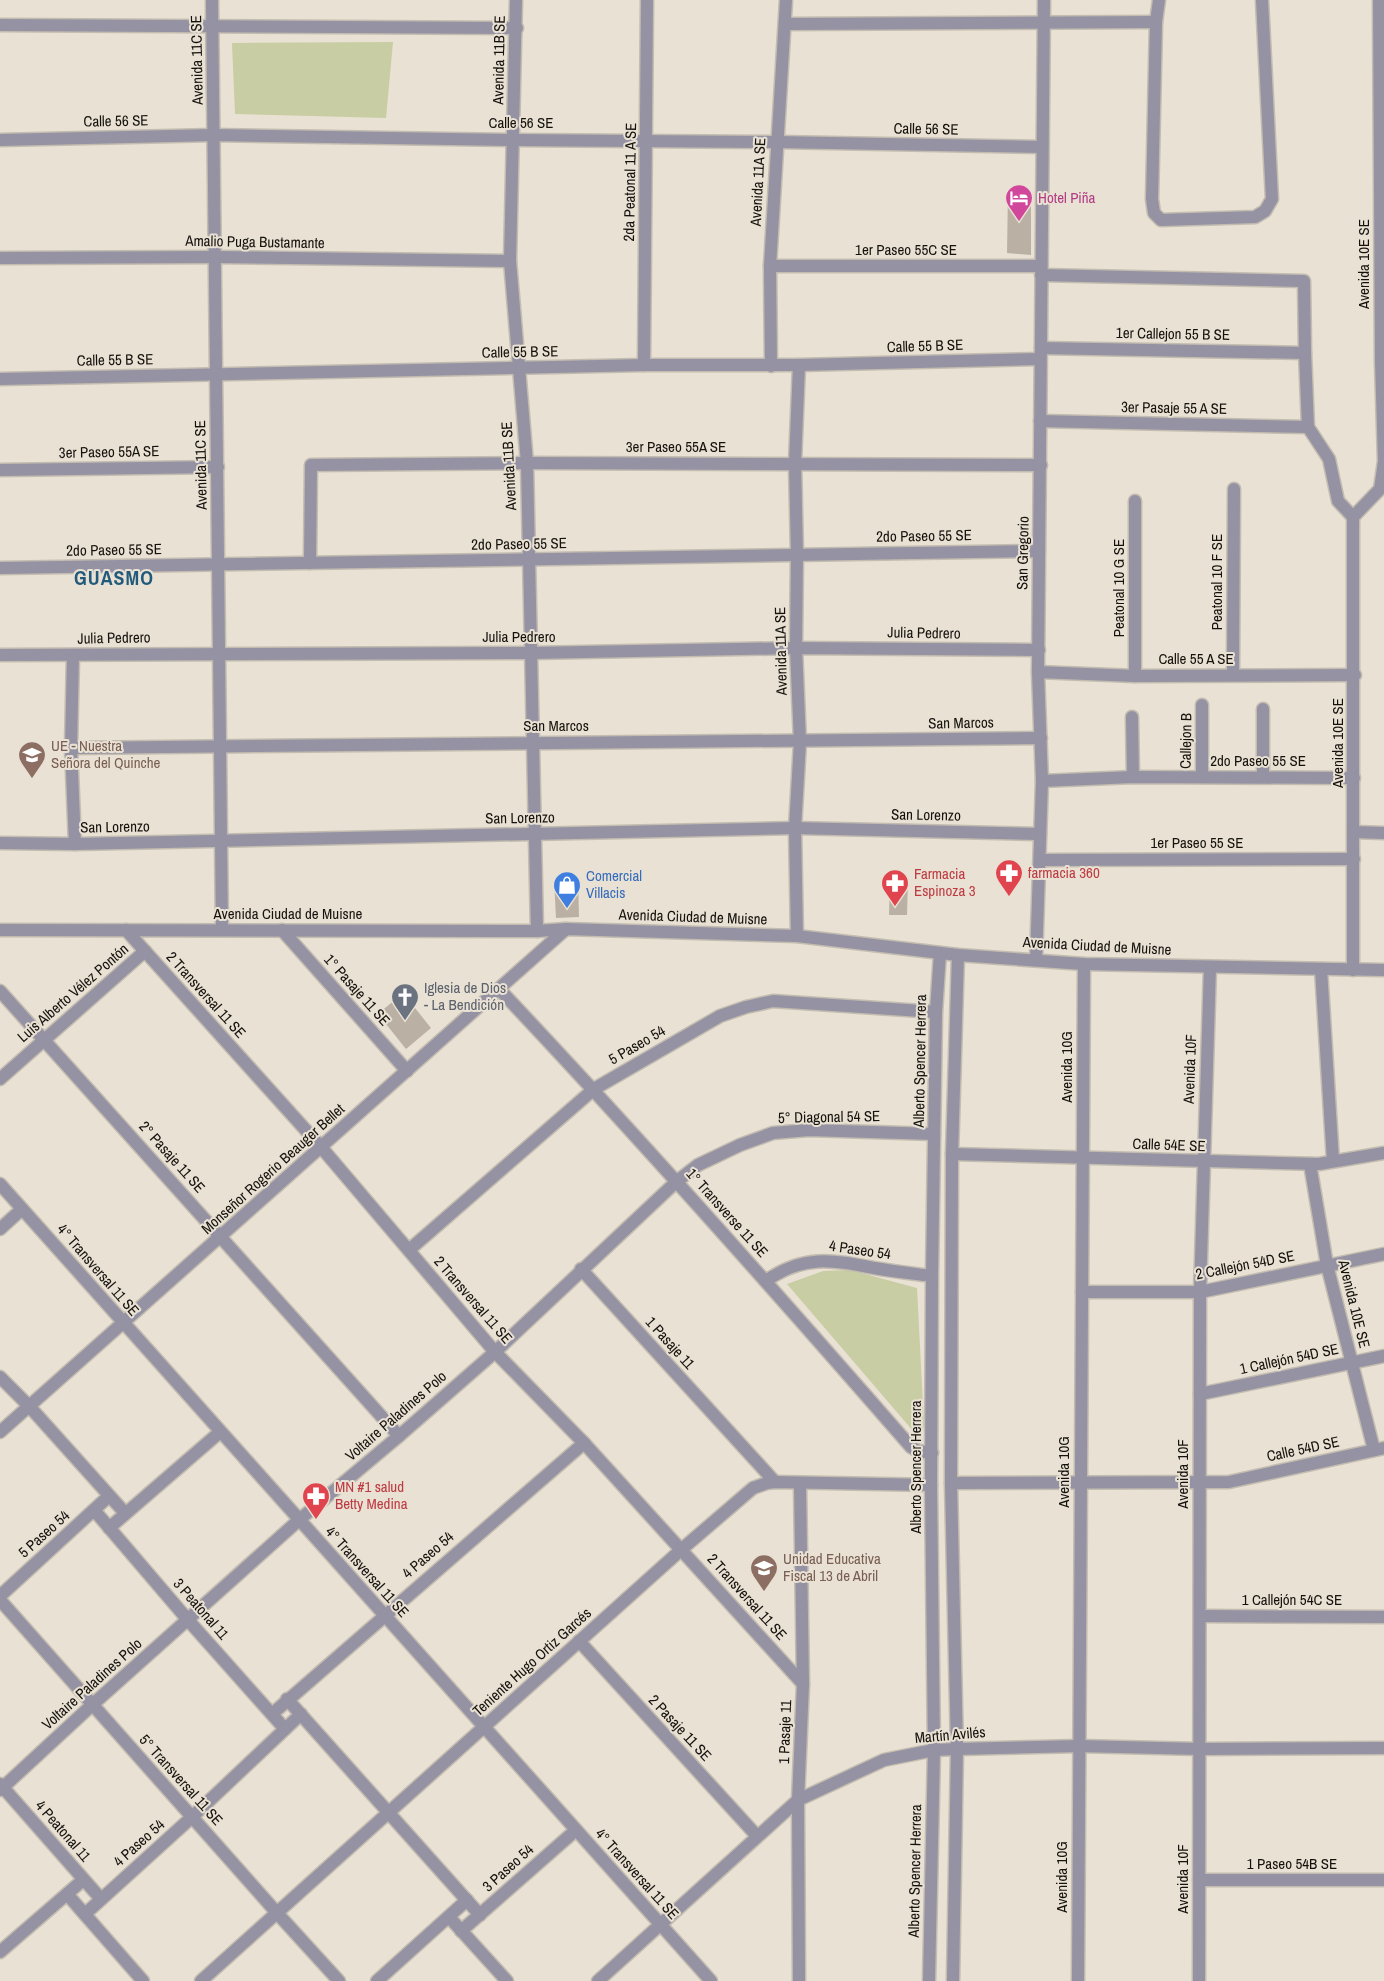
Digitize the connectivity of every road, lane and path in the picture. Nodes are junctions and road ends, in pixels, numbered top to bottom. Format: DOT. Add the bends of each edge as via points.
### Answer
graph roads {
  1 [pos="212,0"];
  2 [pos="516,0"];
  3 [pos="647,0"];
  4 [pos="786,0"];
  5 [pos="1044,0"];
  6 [pos="1159,0"];
  7 [pos="1262,0"];
  8 [pos="1379,0"];
  9 [pos="1384,0"];
  10 [pos="1156,22"];
  11 [pos="785,24"];
  12 [pos="1044,24"];
  13 [pos="0,25"];
  14 [pos="212,26"];
  15 [pos="517,28"];
  16 [pos="214,135"];
  17 [pos="0,140"];
  18 [pos="513,140"];
  19 [pos="647,140"];
  20 [pos="776,142"];
  21 [pos="1042,147"];
  22 [pos="1382,182"];
  23 [pos="215,257"];
  24 [pos="0,258"];
  25 [pos="510,261"];
  26 [pos="770,266"];
  27 [pos="1041,271"];
  28 [pos="1041,353"];
  29 [pos="1304,353"];
  30 [pos="1382,361"];
  31 [pos="644,365"];
  32 [pos="799,365"];
  33 [pos="771,366"];
  34 [pos="520,369"];
  35 [pos="217,375"];
  36 [pos="0,379"];
  37 [pos="1040,421"];
  38 [pos="1308,427"];
  39 [pos="527,463"];
  40 [pos="796,463"];
  41 [pos="1040,465"];
  42 [pos="218,467"];
  43 [pos="0,470"];
  44 [pos="1234,489"];
  45 [pos="1135,501"];
  46 [pos="1353,516"];
  47 [pos="1039,551"];
  48 [pos="798,554"];
  49 [pos="529,560"];
  50 [pos="310,563"];
  51 [pos="218,564"];
  52 [pos="0,568"];
  53 [pos="796,648"];
  54 [pos="1038,650"];
  55 [pos="219,653"];
  56 [pos="531,653"];
  57 [pos="0,655"];
  58 [pos="73,655"];
  59 [pos="1038,672"];
  60 [pos="1233,675"];
  61 [pos="1355,675"];
  62 [pos="1135,676"];
  63 [pos="1202,705"];
  64 [pos="1263,709"];
  65 [pos="1132,717"];
  66 [pos="1040,738"];
  67 [pos="533,742"];
  68 [pos="800,742"];
  69 [pos="72,748"];
  70 [pos="220,748"];
  71 [pos="1133,777"];
  72 [pos="1202,777"];
  73 [pos="1263,777"];
  74 [pos="1354,778"];
  75 [pos="1042,781"];
  76 [pos="795,828"];
  77 [pos="1354,832"];
  78 [pos="1384,833"];
  79 [pos="535,834"];
  80 [pos="1040,834"];
  81 [pos="221,841"];
  82 [pos="0,843"];
  83 [pos="75,844"];
  84 [pos="1041,860"];
  85 [pos="1354,860"];
  86 [pos="566,929"];
  87 [pos="0,930"];
  88 [pos="126,930"];
  89 [pos="222,930"];
  90 [pos="282,930"];
  91 [pos="537,931"];
  92 [pos="798,936"];
  93 [pos="145,951"];
  94 [pos="940,953"];
  95 [pos="958,955"];
  96 [pos="1036,960"];
  97 [pos="1084,964"];
  98 [pos="1210,967"];
  99 [pos="1321,969"];
  100 [pos="1353,970"];
  101 [pos="1384,970"];
  102 [pos="499,989"];
  103 [pos="0,991"];
  104 [pos="936,1012"];
  105 [pos="44,1041"];
  106 [pos="408,1070"];
  107 [pos="0,1079"];
  108 [pos="594,1089"];
  109 [pos="934,1134"];
  110 [pos="321,1147"];
  111 [pos="1384,1153"];
  112 [pos="952,1154"];
  113 [pos="1082,1158"];
  114 [pos="1334,1161"];
  115 [pos="1204,1162"];
  116 [pos="1310,1164"];
  117 [pos="676,1182"];
  118 [pos="0,1184"];
  119 [pos="22,1209"];
  120 [pos="0,1229"];
  121 [pos="222,1236"];
  122 [pos="409,1250"];
  123 [pos="1384,1254"];
  124 [pos="1328,1265"];
  125 [pos="581,1269"];
  126 [pos="924,1275"];
  127 [pos="766,1281"];
  128 [pos="1082,1292"];
  129 [pos="1200,1292"];
  130 [pos="123,1323"];
  131 [pos="495,1352"];
  132 [pos="1384,1356"];
  133 [pos="1352,1363"];
  134 [pos="0,1376"];
  135 [pos="1200,1394"];
  136 [pos="29,1406"];
  137 [pos="0,1432"];
  138 [pos="220,1432"];
  139 [pos="399,1436"];
  140 [pos="584,1443"];
  141 [pos="1379,1449"];
  142 [pos="932,1453"];
  143 [pos="775,1482"];
  144 [pos="1081,1482"];
  145 [pos="1200,1482"];
  146 [pos="951,1483"];
  147 [pos="800,1484"];
  148 [pos="931,1486"];
  149 [pos="109,1496"];
  150 [pos="94,1510"];
  151 [pos="125,1514"];
  152 [pos="299,1520"];
  153 [pos="109,1528"];
  154 [pos="682,1549"];
  155 [pos="0,1596"];
  156 [pos="0,1600"];
  157 [pos="384,1615"];
  158 [pos="1200,1616"];
  159 [pos="1384,1617"];
  160 [pos="188,1620"];
  161 [pos="579,1642"];
  162 [pos="803,1684"];
  163 [pos="287,1699"];
  164 [pos="92,1705"];
  165 [pos="272,1714"];
  166 [pos="301,1714"];
  167 [pos="484,1727"];
  168 [pos="285,1728"];
  169 [pos="1079,1746"];
  170 [pos="1384,1748"];
  171 [pos="957,1749"];
  172 [pos="1200,1749"];
  173 [pos="934,1750"];
  174 [pos="1,1787"];
  175 [pos="798,1800"];
  176 [pos="388,1812"];
  177 [pos="192,1817"];
  178 [pos="576,1830"];
  179 [pos="757,1836"];
  180 [pos="83,1880"];
  181 [pos="1200,1880"];
  182 [pos="1384,1880"];
  183 [pos="67,1894"];
  184 [pos="101,1899"];
  185 [pos="467,1900"];
  186 [pos="277,1913"];
  187 [pos="85,1914"];
  188 [pos="480,1915"];
  189 [pos="448,1917"];
  190 [pos="660,1924"];
  191 [pos="461,1931"];
  192 [pos="0,1952"];
  193 [pos="143,1981"];
  194 [pos="201,1981"];
  195 [pos="339,1981"];
  196 [pos="378,1981"];
  197 [pos="507,1981"];
  198 [pos="598,1981"];
  199 [pos="711,1981"];
  200 [pos="799,1981"];
  201 [pos="929,1981"];
  202 [pos="953,1981"];
  203 [pos="1078,1981"];
  204 [pos="1199,1981"];
  1 -- 14 [label="street, Avenida 11C SE"];
  2 -- 15 [label="street, Avenida 11B SE"];
  3 -- 19 [label="street, 2da Peatonal 11 A SE"];
  4 -- 11 [label="street, Avenida 11A SE"];
  5 -- 12 [label="street"];
  6 -- 10 [label="street"];
  7 -- 10 [label="street" via="1272,200 1265,211 1254,217 1161,220 1154,213"];
  8 -- 9 [label="street"];
  8 -- 22 [label="street, Avenida 10E SE"];
  10 -- 12 [label="street"];
  11 -- 12 [label="street"];
  11 -- 20 [label="street, Avenida 11A SE"];
  12 -- 21 [label="street"];
  13 -- 14 [label="street"];
  14 -- 15 [label="street"];
  14 -- 16 [label="street, Avenida 11C SE"];
  15 -- 18 [label="street, Avenida 11B SE"];
  16 -- 17 [label="street, Calle 56 SE"];
  16 -- 18 [label="street, Calle 56 SE"];
  16 -- 23 [label="street, Avenida 11C SE"];
  18 -- 19 [label="street, Calle 56 SE"];
  18 -- 25 [label="street, Avenida 11B SE"];
  19 -- 20 [label="street, Calle 56 SE"];
  19 -- 31 [label="street, 2da Peatonal 11 A SE"];
  20 -- 21 [label="street, Calle 56 SE"];
  20 -- 26 [label="street, Avenida 11A SE"];
  21 -- 27 [label="street, San Gregorio"];
  22 -- 30 [label="street, Avenida 10E SE"];
  23 -- 24 [label="street, Amalio Puga Bustamante"];
  23 -- 25 [label="street, Amalio Puga Bustamante"];
  23 -- 35 [label="street, Avenida 11C SE"];
  25 -- 34 [label="street, Avenida 11B SE"];
  26 -- 27 [label="street, 1er Paseo 55C SE"];
  26 -- 33 [label="street, Avenida 11A SE"];
  27 -- 28 [label="street, San Gregorio"];
  27 -- 29 [label="street, 1er Paseo 55C SE" via="1304,281"];
  28 -- 29 [label="street, 1er Callejon 55 B SE"];
  28 -- 32 [label="street, Calle 55 B SE"];
  28 -- 37 [label="street, San Gregorio"];
  29 -- 38 [label="street"];
  30 -- 46 [label="street, Avenida 10E SE" via="1384,461 1380,489"];
  31 -- 33 [label="street, Calle 55 B SE"];
  31 -- 34 [label="street, Calle 55 B SE"];
  32 -- 33 [label="street, Calle 55 B SE"];
  32 -- 40 [label="street, Avenida 11A SE"];
  34 -- 35 [label="street, Calle 55 B SE"];
  34 -- 39 [label="street, Avenida 11B SE"];
  35 -- 36 [label="street, Calle 55 B SE"];
  35 -- 42 [label="street, Avenida 11C SE"];
  37 -- 38 [label="street, 3er Pasaje 55 A SE"];
  37 -- 41 [label="street, San Gregorio"];
  38 -- 46 [label="street" via="1329,459 1338,501"];
  39 -- 40 [label="street, 3er Paseo 55A SE"];
  39 -- 49 [label="street, Avenida 11B SE"];
  39 -- 50 [label="street, 3er Paseo 55A SE" via="311,466"];
  40 -- 41 [label="street, 3er Paseo 55A SE"];
  40 -- 48 [label="street, Avenida 11A SE"];
  41 -- 47 [label="street, San Gregorio"];
  42 -- 43 [label="street, 3er Paseo 55A SE"];
  42 -- 51 [label="street, Avenida 11C SE"];
  44 -- 60 [label="street, Peatonal 10 F SE"];
  45 -- 62 [label="street, Peatonal 10 G SE"];
  46 -- 61 [label="street, Avenida 10E SE"];
  47 -- 48 [label="street, 2do Paseo 55 SE"];
  47 -- 54 [label="street, San Gregorio"];
  48 -- 49 [label="street, 2do Paseo 55 SE"];
  48 -- 53 [label="street, Avenida 11A SE"];
  49 -- 50 [label="street, 2do Paseo 55 SE"];
  49 -- 56 [label="street, Avenida 11B SE"];
  50 -- 51 [label="street, 2do Paseo 55 SE"];
  51 -- 52 [label="street, 2do Paseo 55 SE"];
  51 -- 55 [label="street, Avenida 11C SE"];
  53 -- 54 [label="street, Julia Pedrero"];
  53 -- 56 [label="street, Julia Pedrero"];
  53 -- 68 [label="street, Avenida 11A SE"];
  54 -- 59 [label="street, San Gregorio"];
  55 -- 56 [label="street, Julia Pedrero"];
  55 -- 58 [label="street, Julia Pedrero"];
  55 -- 70 [label="street, Avenida 11C SE"];
  56 -- 67 [label="street, Avenida 11B SE"];
  57 -- 58 [label="street, Julia Pedrero"];
  58 -- 69 [label="street"];
  59 -- 62 [label="street, Calle 55 A SE"];
  59 -- 66 [label="street, San Gregorio"];
  60 -- 61 [label="street, Calle 55 A SE"];
  60 -- 62 [label="street, Calle 55 A SE"];
  61 -- 74 [label="street, Avenida 10E SE"];
  63 -- 72 [label="street, Callejon B"];
  64 -- 73 [label="street"];
  65 -- 71 [label="street"];
  66 -- 68 [label="street, San Marcos"];
  66 -- 75 [label="street, San Gregorio"];
  67 -- 68 [label="street, San Marcos"];
  67 -- 70 [label="street, San Marcos"];
  67 -- 79 [label="street, Avenida 11B SE"];
  68 -- 76 [label="street, Avenida 11A SE"];
  69 -- 70 [label="street, San Marcos"];
  69 -- 83 [label="street"];
  70 -- 81 [label="street, Avenida 11C SE"];
  71 -- 72 [label="street, 2do Paseo 55 SE"];
  71 -- 75 [label="street, 2do Paseo 55 SE"];
  72 -- 73 [label="street, 2do Paseo 55 SE"];
  73 -- 74 [label="street, 2do Paseo 55 SE"];
  74 -- 77 [label="street, Avenida 10E SE"];
  75 -- 80 [label="street, San Gregorio"];
  76 -- 79 [label="street, San Lorenzo"];
  76 -- 80 [label="street, San Lorenzo"];
  76 -- 92 [label="street, Avenida 11A SE"];
  77 -- 78 [label="street"];
  77 -- 85 [label="street, Avenida 10E SE"];
  79 -- 81 [label="street, San Lorenzo"];
  79 -- 91 [label="street, Avenida 11B SE"];
  80 -- 84 [label="street, San Gregorio"];
  81 -- 83 [label="street, San Lorenzo"];
  81 -- 89 [label="street, Avenida 11C SE"];
  82 -- 83 [label="street, San Lorenzo"];
  84 -- 85 [label="street, 1er Paseo 55 SE"];
  84 -- 96 [label="street, San Gregorio"];
  85 -- 100 [label="street, Avenida 10E SE"];
  86 -- 91 [label="street, Avenida Ciudad de Muisne"];
  86 -- 92 [label="street, Avenida Ciudad de Muisne"];
  86 -- 102 [label="street, Monseñor Rogerio Beauger Bellet"];
  87 -- 88 [label="street, Avenida Ciudad de Muisne"];
  88 -- 89 [label="street, Avenida Ciudad de Muisne"];
  88 -- 93 [label="street, 2 Transversal 11 SE"];
  89 -- 90 [label="street, Avenida Ciudad de Muisne"];
  90 -- 91 [label="street, Avenida Ciudad de Muisne"];
  90 -- 106 [label="street, 1° Pasaje 11 SE"];
  92 -- 94 [label="street, Avenida Ciudad de Muisne"];
  93 -- 105 [label="street, Luis Alberto Vélez Pontón"];
  93 -- 110 [label="street, 2 Transversal 11 SE"];
  94 -- 95 [label="street, Avenida Ciudad de Muisne"];
  94 -- 104 [label="street, Alberto Spencer Herrera"];
  95 -- 96 [label="street, Avenida Ciudad de Muisne"];
  95 -- 112 [label="street"];
  96 -- 97 [label="street, Avenida Ciudad de Muisne"];
  97 -- 98 [label="street, Avenida Ciudad de Muisne"];
  97 -- 113 [label="street, Avenida 10G"];
  98 -- 99 [label="street, Avenida Ciudad de Muisne"];
  98 -- 115 [label="street, Avenida 10F"];
  99 -- 100 [label="street, Avenida Ciudad de Muisne"];
  99 -- 114 [label="street"];
  100 -- 101 [label="street, Avenida Ciudad de Muisne"];
  102 -- 106 [label="street, Monseñor Rogerio Beauger Bellet"];
  102 -- 108 [label="street, 1° Transverse 11 SE"];
  103 -- 105 [label="street, 2° Pasaje 11 SE"];
  104 -- 108 [label="street, 5 Paseo 54" via="773,1001 746,1007 720,1016"];
  104 -- 109 [label="street, Alberto Spencer Herrera"];
  105 -- 107 [label="street, Luis Alberto Vélez Pontón"];
  105 -- 121 [label="street, 2° Pasaje 11 SE"];
  106 -- 110 [label="street, Monseñor Rogerio Beauger Bellet"];
  108 -- 117 [label="street, 1° Transverse 11 SE"];
  108 -- 122 [label="street, 5 Paseo 54"];
  109 -- 117 [label="street, 5° Diagonal 54 SE" via="809,1130 773,1133 740,1144 698,1165"];
  109 -- 142 [label="street, Alberto Spencer Herrera"];
  110 -- 121 [label="street, Monseñor Rogerio Beauger Bellet"];
  110 -- 122 [label="street, 2 Transversal 11 SE"];
  111 -- 114 [label="street, Calle 54E SE"];
  112 -- 113 [label="street, Calle 54E SE"];
  112 -- 146 [label="street"];
  113 -- 115 [label="street, Calle 54E SE"];
  113 -- 128 [label="street, Avenida 10G"];
  114 -- 116 [label="street, Calle 54E SE"];
  115 -- 116 [label="street, Calle 54E SE"];
  115 -- 129 [label="street, Avenida 10F"];
  116 -- 124 [label="street, Avenida 10E SE"];
  117 -- 125 [label="street, Voltaire Paladines Polo"];
  117 -- 127 [label="street, 1° Transverse 11 SE"];
  118 -- 119 [label="street, 4° Transversal 11 SE"];
  119 -- 120 [label="street"];
  119 -- 130 [label="street, 4° Transversal 11 SE"];
  121 -- 130 [label="street, Monseñor Rogerio Beauger Bellet"];
  121 -- 139 [label="street, 2° Pasaje 11 SE"];
  122 -- 131 [label="street, 2 Transversal 11 SE"];
  123 -- 124 [label="street, 2 Callejón 54D SE"];
  124 -- 129 [label="street, 2 Callejón 54D SE"];
  124 -- 133 [label="street, Avenida 10E SE"];
  125 -- 131 [label="street, Voltaire Paladines Polo"];
  125 -- 143 [label="street, 1 Pasaje 11"];
  126 -- 127 [label="street, 4 Paseo 54" via="834,1260 801,1263"];
  127 -- 142 [label="street, 1° Transverse 11 SE" via="911,1447"];
  128 -- 129 [label="street, 2 Callejón 54D SE"];
  128 -- 144 [label="street, Avenida 10G"];
  129 -- 135 [label="street, Avenida 10F"];
  130 -- 136 [label="street, Monseñor Rogerio Beauger Bellet"];
  130 -- 138 [label="street, 4° Transversal 11 SE"];
  131 -- 139 [label="street, Voltaire Paladines Polo"];
  131 -- 140 [label="street, 2 Transversal 11 SE"];
  132 -- 133 [label="street, 1 Callejón 54D SE"];
  133 -- 135 [label="street, 1 Callejón 54D SE"];
  133 -- 141 [label="street, Avenida 10E SE"];
  134 -- 136 [label="street"];
  135 -- 145 [label="street, Avenida 10F"];
  136 -- 137 [label="street, Monseñor Rogerio Beauger Bellet"];
  136 -- 149 [label="street"];
  138 -- 151 [label="street"];
  138 -- 152 [label="street, 4° Transversal 11 SE"];
  139 -- 152 [label="street, Voltaire Paladines Polo"];
  140 -- 154 [label="street, 2 Transversal 11 SE"];
  140 -- 157 [label="street, 4 Paseo 54"];
  141 -- 145 [label="street, Calle 54D SE" via="1229,1482"];
  142 -- 148 [label="street, Alberto Spencer Herrera"];
  143 -- 147 [label="street, Teniente Hugo Ortiz Garcés"];
  143 -- 154 [label="street, Teniente Hugo Ortiz Garcés" via="753,1488"];
  144 -- 145 [label="street"];
  144 -- 146 [label="street"];
  144 -- 169 [label="street, Avenida 10G"];
  145 -- 158 [label="street, Avenida 10F"];
  146 -- 171 [label="street"];
  147 -- 148 [label="street, Teniente Hugo Ortiz Garcés"];
  147 -- 162 [label="street, 1 Pasaje 11"];
  148 -- 173 [label="street, Alberto Spencer Herrera"];
  149 -- 150 [label="street, 5 Paseo 54"];
  149 -- 151 [label="street"];
  150 -- 153 [label="street, 3 Peatonal 11"];
  150 -- 155 [label="street, 5 Paseo 54"];
  151 -- 153 [label="street"];
  152 -- 157 [label="street, 4° Transversal 11 SE"];
  152 -- 160 [label="street, Voltaire Paladines Polo"];
  153 -- 160 [label="street, 3 Peatonal 11"];
  154 -- 161 [label="street, Teniente Hugo Ortiz Garcés"];
  154 -- 162 [label="street, 2 Transversal 11 SE"];
  156 -- 164 [label="street, 5° Transversal 11 SE"];
  157 -- 163 [label="street, 4 Paseo 54"];
  157 -- 167 [label="street, 4° Transversal 11 SE"];
  158 -- 159 [label="street, 1 Callejón 54C SE"];
  158 -- 172 [label="street, Avenida 10F"];
  160 -- 164 [label="street, Voltaire Paladines Polo"];
  160 -- 165 [label="street, 3 Peatonal 11"];
  161 -- 167 [label="street, Teniente Hugo Ortiz Garcés"];
  161 -- 179 [label="street, 2 Pasaje 11 SE"];
  162 -- 175 [label="street, 1 Pasaje 11"];
  163 -- 165 [label="street, 4 Paseo 54"];
  163 -- 166 [label="street"];
  164 -- 174 [label="street, Voltaire Paladines Polo"];
  164 -- 177 [label="street, 5° Transversal 11 SE"];
  165 -- 168 [label="street, 3 Peatonal 11"];
  166 -- 168 [label="street, 4 Paseo 54"];
  166 -- 176 [label="street"];
  167 -- 176 [label="street, Teniente Hugo Ortiz Garcés"];
  167 -- 178 [label="street, 4° Transversal 11 SE"];
  168 -- 177 [label="street, 4 Paseo 54"];
  169 -- 171 [label="street, Martín Avilés"];
  169 -- 172 [label="street, Martín Avilés"];
  169 -- 203 [label="street, Avenida 10G"];
  170 -- 172 [label="street, Martín Avilés"];
  171 -- 173 [label="street, Martín Avilés"];
  171 -- 202 [label="street"];
  172 -- 181 [label="street, Avenida 10F"];
  173 -- 175 [label="street, Martín Avilés" via="884,1760"];
  173 -- 201 [label="street, Alberto Spencer Herrera"];
  174 -- 180 [label="street, 4 Peatonal 11"];
  175 -- 179 [label="street, Martín Avilés"];
  175 -- 200 [label="street, 1 Pasaje 11"];
  176 -- 185 [label="street"];
  176 -- 186 [label="street, Teniente Hugo Ortiz Garcés"];
  177 -- 184 [label="street, 4 Paseo 54"];
  177 -- 186 [label="street, 5° Transversal 11 SE"];
  178 -- 188 [label="street, 3 Paseo 54"];
  178 -- 190 [label="street, 4° Transversal 11 SE"];
  179 -- 190 [label="street, Martín Avilés"];
  180 -- 183 [label="street"];
  180 -- 184 [label="street, 4 Peatonal 11"];
  181 -- 182 [label="street, 1 Paseo 54B SE"];
  181 -- 204 [label="street, Avenida 10F"];
  183 -- 187 [label="street"];
  183 -- 192 [label="street"];
  184 -- 187 [label="street, 4 Paseo 54"];
  185 -- 188 [label="street"];
  185 -- 189 [label="street, 3 Paseo 54"];
  186 -- 194 [label="street, Teniente Hugo Ortiz Garcés"];
  186 -- 195 [label="street, 5° Transversal 11 SE"];
  187 -- 193 [label="street"];
  188 -- 191 [label="street, 3 Paseo 54"];
  189 -- 191 [label="street"];
  189 -- 196 [label="street, 3 Paseo 54"];
  190 -- 198 [label="street, Martín Avilés"];
  190 -- 199 [label="street, 4° Transversal 11 SE"];
  191 -- 197 [label="street"];
}
